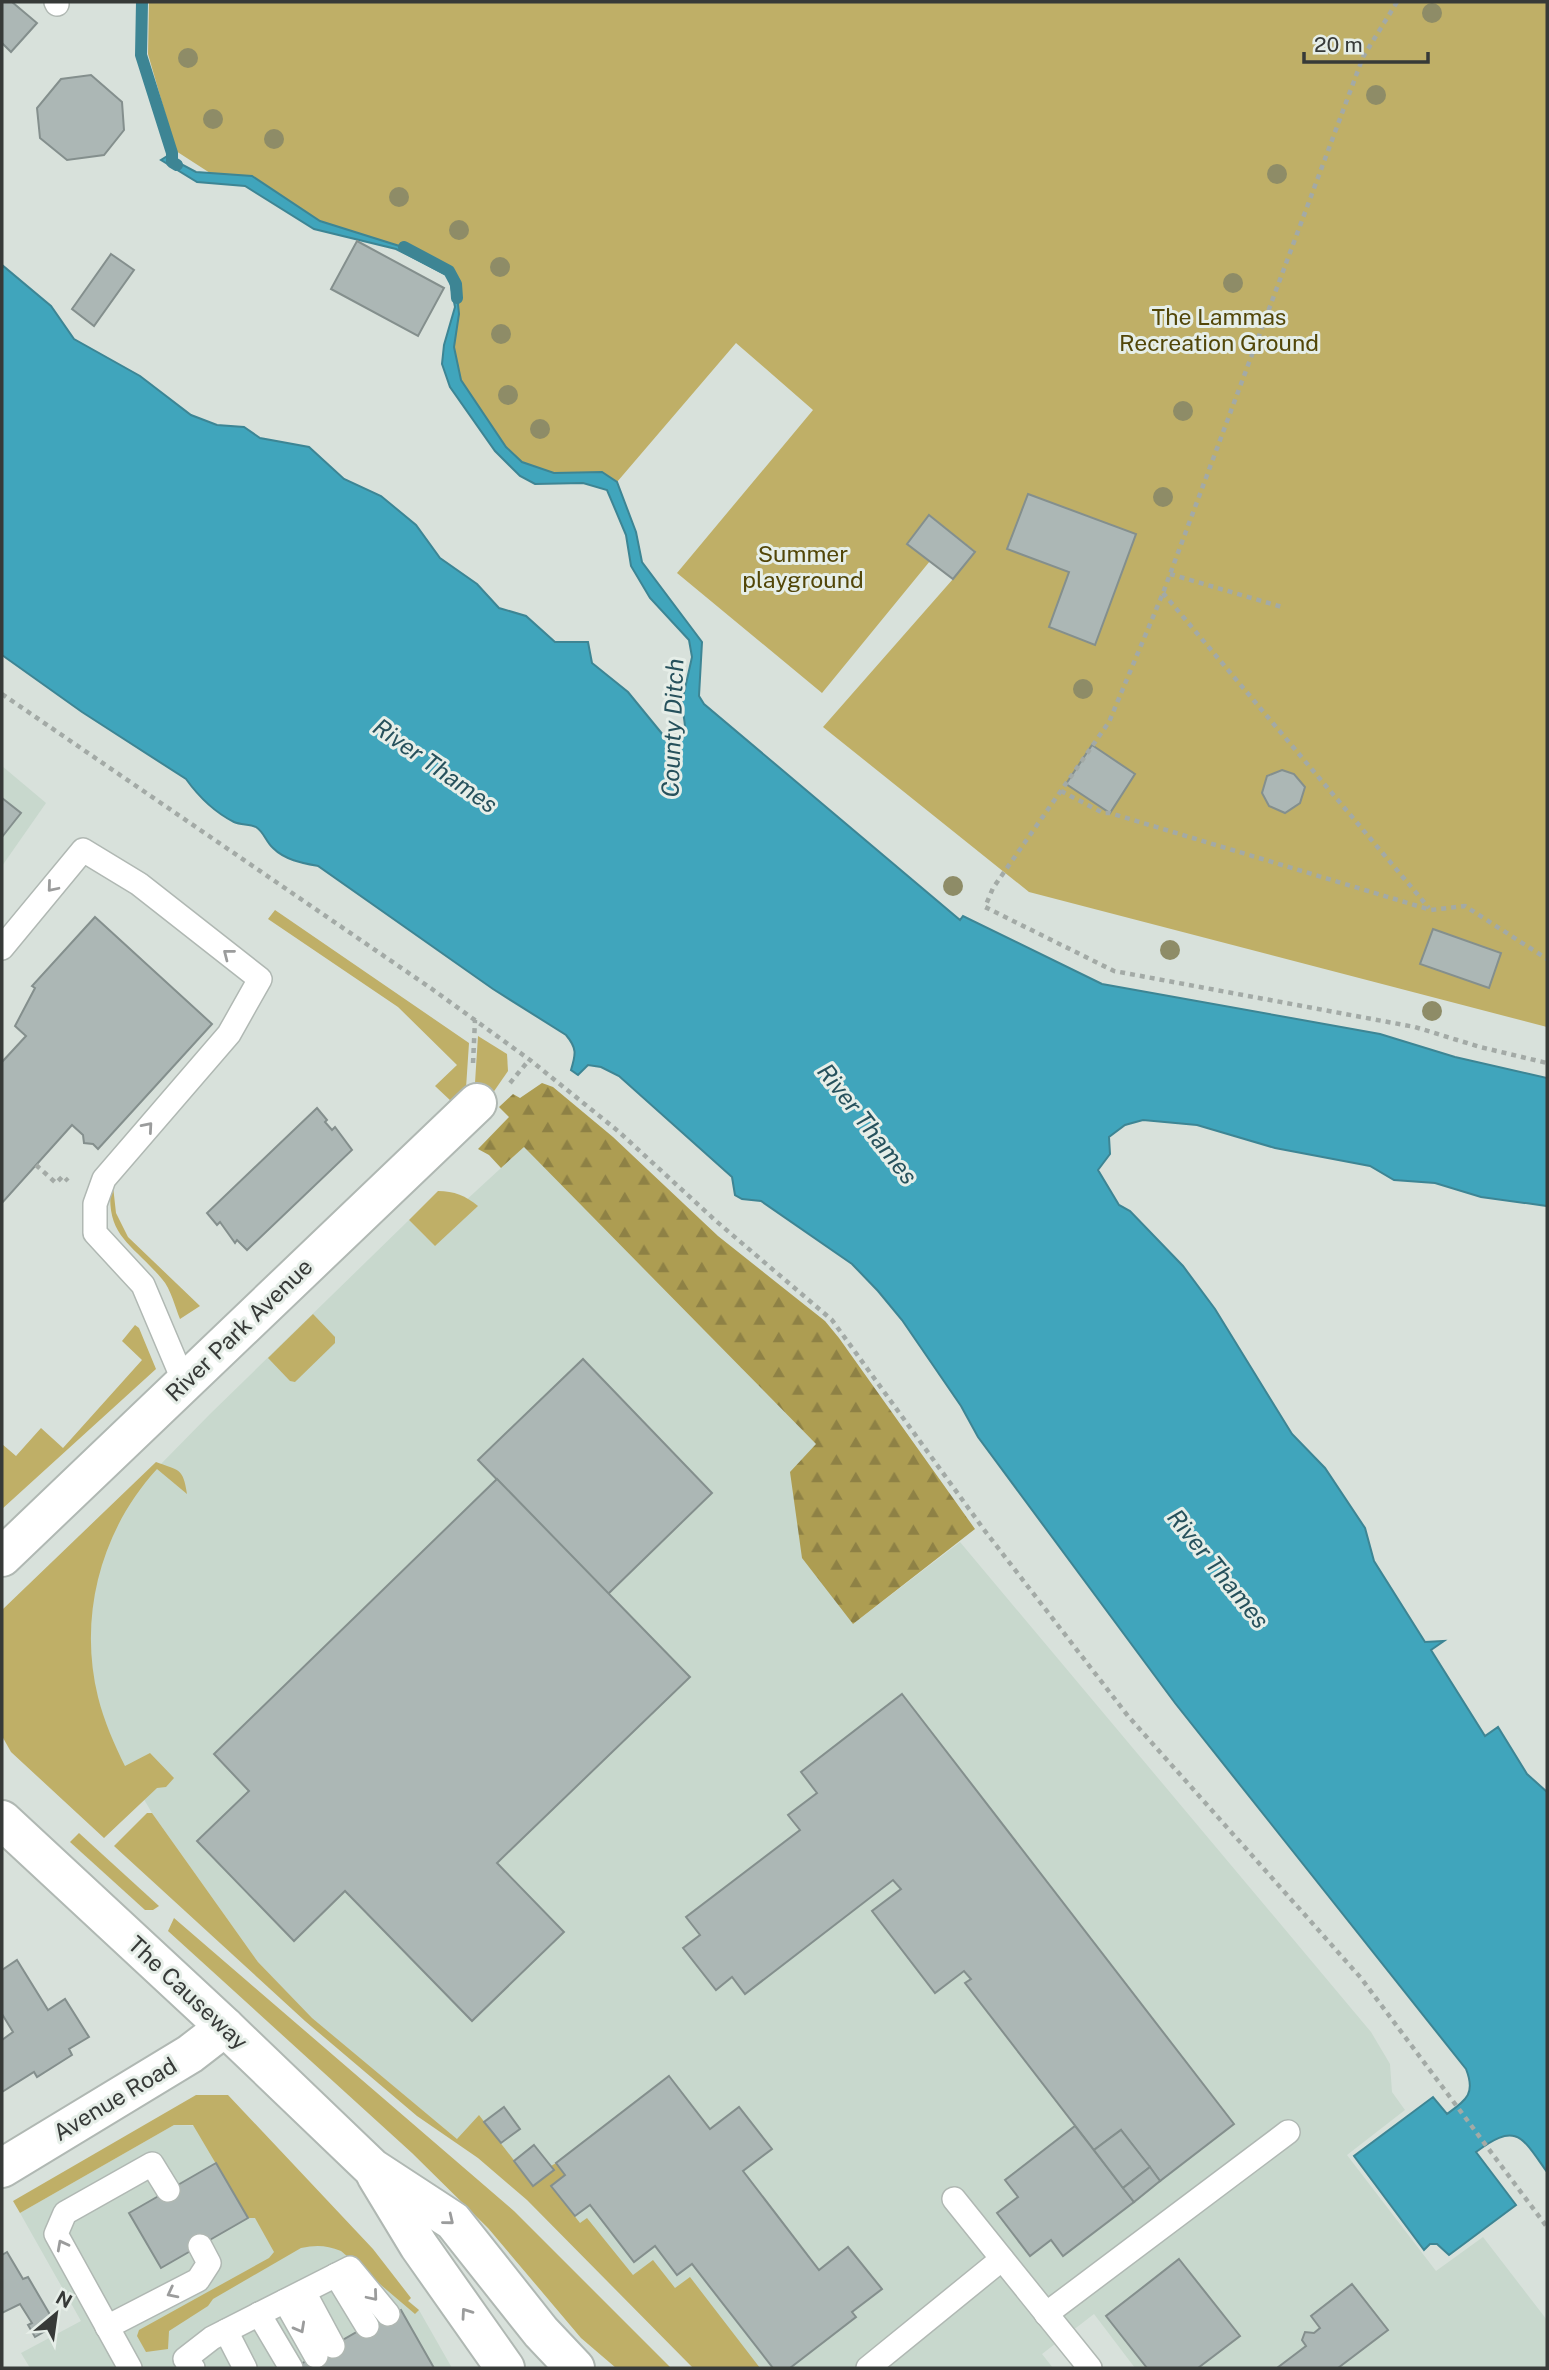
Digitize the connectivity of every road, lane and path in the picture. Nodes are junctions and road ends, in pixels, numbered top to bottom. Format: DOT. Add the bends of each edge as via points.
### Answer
graph roads {
  1 [pos="1398,2"];
  2 [pos="1170,574"];
  3 [pos="1163,593"];
  4 [pos="1282,607"];
  5 [pos="2,694"];
  6 [pos="1061,791"];
  7 [pos="1431,910"];
  8 [pos="2,948"];
  9 [pos="1547,959"];
  10 [pos="1547,1063"];
  11 [pos="477,1103"];
  12 [pos="184,1382"];
  13 [pos="2,1557"];
  14 [pos="2,1820"];
  15 [pos="225,2027"];
  16 [pos="1288,2132"];
  17 [pos="2,2168"];
  18 [pos="372,2168"];
  19 [pos="168,2190"];
  20 [pos="954,2199"];
  21 [pos="1547,2227"];
  22 [pos="200,2246"];
  23 [pos="1002,2259"];
  24 [pos="336,2275"];
  25 [pos="294,2296"];
  26 [pos="388,2314"];
  27 [pos="1046,2314"];
  28 [pos="244,2322"];
  29 [pos="367,2326"];
  30 [pos="107,2327"];
  31 [pos="324,2351"];
  32 [pos="182,2365"];
  33 [pos="130,2368"];
  34 [pos="245,2368"];
  35 [pos="274,2368"];
  36 [pos="291,2368"];
  37 [pos="505,2368"];
  38 [pos="575,2368"];
  39 [pos="868,2368"];
  40 [pos="1090,2368"];
  1 -- 2 [label="path" via="1363,57"];
  2 -- 3 [label="path"];
  2 -- 4 [label="path"];
  3 -- 6 [label="path" via="1110,722"];
  3 -- 7 [label="path"];
  5 -- 21 [label="path" via="530,1060 618,1131 832,1320 985,1531 1128,1716 1361,1978"];
  6 -- 7 [label="path" via="1103,813"];
  6 -- 10 [label="path" via="993,888 985,907 1114,971 1415,1027"];
  7 -- 9 [label="path" via="1465,906"];
  12 -- 8 [label="lane, one-way" via="143,1285 95,1233 95,1204 104,1179 229,1034 260,979 139,884 83,850"];
  11 -- 12 [label="main road, River Park Avenue"];
  12 -- 13 [label="main road, River Park Avenue"];
  14 -- 15 [label="main road, The Causeway"];
  15 -- 17 [label="main road, Avenue Road" via="190,2054"];
  15 -- 18 [label="main road, The Causeway"];
  16 -- 27 [label="lane"];
  37 -- 18 [label="main road, The Causeway, one-way" via="419,2246"];
  18 -- 38 [label="main road, The Causeway, one-way" via="453,2221"];
  30 -- 19 [label="lane, one-way" via="56,2234 65,2213 152,2164"];
  20 -- 23 [label="lane"];
  22 -- 30 [label="lane, one-way" via="209,2263 198,2280"];
  23 -- 27 [label="lane"];
  23 -- 39 [label="lane"];
  24 -- 25 [label="lane"];
  24 -- 26 [label="lane, one-way" via="350,2268"];
  24 -- 29 [label="lane"];
  25 -- 28 [label="lane"];
  25 -- 31 [label="lane, one-way"];
  27 -- 40 [label="lane"];
  28 -- 32 [label="lane" via="212,2338"];
  28 -- 34 [label="lane"];
  28 -- 35 [label="lane"];
  28 -- 36 [label="lane"];
  30 -- 33 [label="lane"];
}
